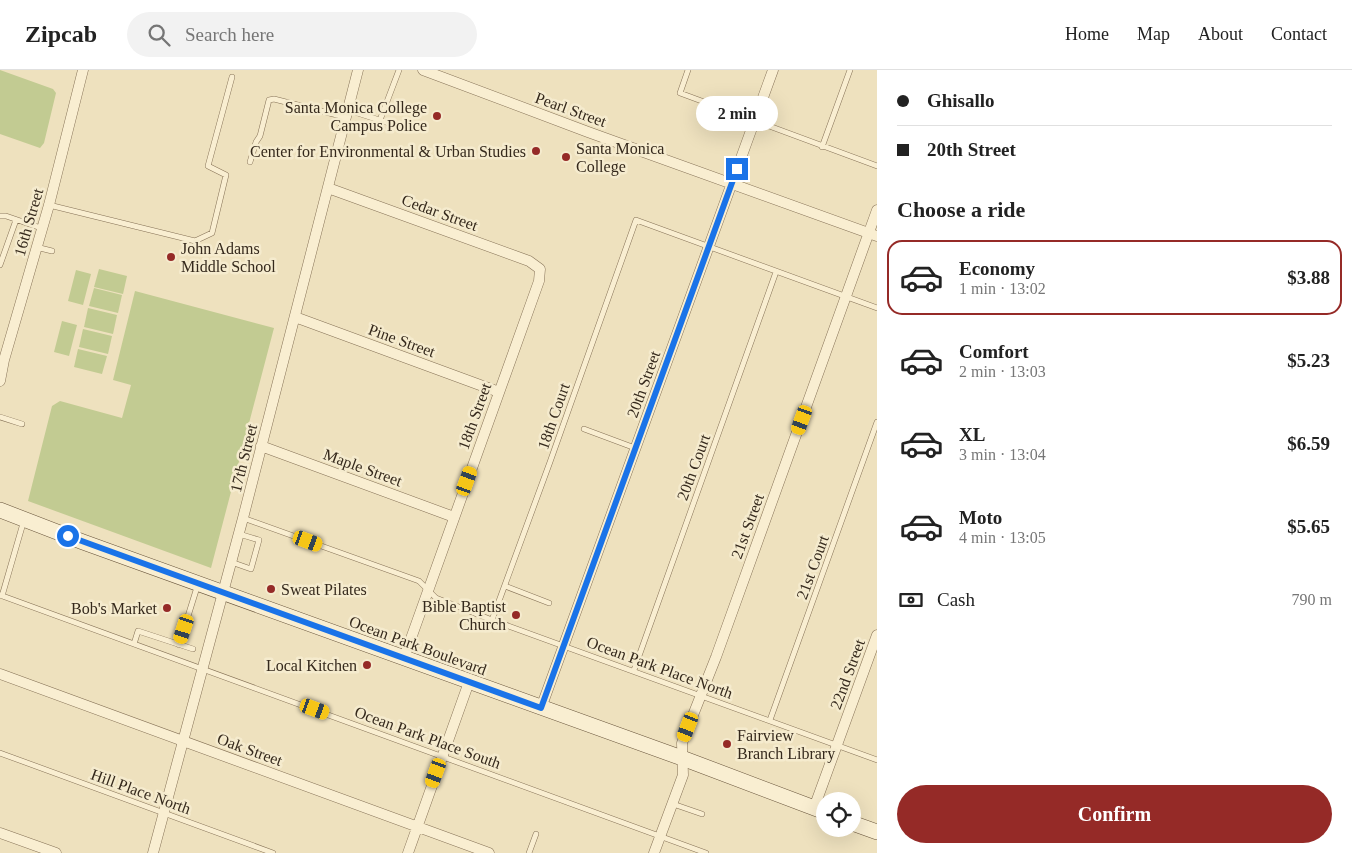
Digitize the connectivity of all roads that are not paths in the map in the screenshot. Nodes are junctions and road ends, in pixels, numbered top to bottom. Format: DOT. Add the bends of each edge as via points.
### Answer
graph roads {
  1 [pos="83,70"];
  2 [pos="358,70"];
  3 [pos="399,70"];
  4 [pos="424,70"];
  5 [pos="688,70"];
  6 [pos="773,70"];
  7 [pos="850,70"];
  8 [pos="232,77"];
  9 [pos="347,113"];
  10 [pos="380,120"];
  11 [pos="754,121"];
  12 [pos="396,125"];
  13 [pos="822,147"];
  14 [pos="250,162"];
  15 [pos="877,166"];
  16 [pos="732,183"];
  17 [pos="328,188"];
  18 [pos="49,205"];
  19 [pos="877,210"];
  20 [pos="0,216"];
  21 [pos="16,220"];
  22 [pos="41,228"];
  23 [pos="873,234"];
  24 [pos="36,247"];
  25 [pos="709,247"];
  26 [pos="52,251"];
  27 [pos="0,265"];
  28 [pos="540,269"];
  29 [pos="776,272"];
  30 [pos="845,296"];
  31 [pos="877,308"];
  32 [pos="295,316"];
  33 [pos="2,360"];
  34 [pos="0,381"];
  35 [pos="499,392"];
  36 [pos="0,417"];
  37 [pos="877,422"];
  38 [pos="22,424"];
  39 [pos="584,429"];
  40 [pos="261,446"];
  41 [pos="635,448"];
  42 [pos="0,510"];
  43 [pos="454,517"];
  44 [pos="243,518"];
  45 [pos="24,520"];
  46 [pos="238,534"];
  47 [pos="230,562"];
  48 [pos="198,584"];
  49 [pos="505,586"];
  50 [pos="428,590"];
  51 [pos="222,592"];
  52 [pos="1,595"];
  53 [pos="549,602"];
  54 [pos="492,620"];
  55 [pos="877,635"];
  56 [pos="134,644"];
  57 [pos="179,645"];
  58 [pos="563,645"];
  59 [pos="193,649"];
  60 [pos="404,658"];
  61 [pos="202,668"];
  62 [pos="634,670"];
  63 [pos="0,674"];
  64 [pos="469,682"];
  65 [pos="701,694"];
  66 [pos="541,708"];
  67 [pos="770,720"];
  68 [pos="183,741"];
  69 [pos="837,745"];
  70 [pos="0,753"];
  71 [pos="442,756"];
  72 [pos="682,758"];
  73 [pos="877,760"];
  74 [pos="824,792"];
  75 [pos="672,804"];
  76 [pos="816,809"];
  77 [pos="164,812"];
  78 [pos="702,814"];
  79 [pos="417,826"];
  80 [pos="861,826"];
  81 [pos="877,832"];
  82 [pos="0,833"];
  83 [pos="536,834"];
  84 [pos="660,836"];
  85 [pos="56,853"];
  86 [pos="154,853"];
  87 [pos="273,853"];
  88 [pos="408,853"];
  89 [pos="489,853"];
  90 [pos="529,853"];
  91 [pos="654,853"];
  92 [pos="706,853"];
  1 -- 18 [label="street, 16th Street"];
  2 -- 9 [label="street, 17th Street"];
  3 -- 10 [label="lane"];
  4 -- 16 [label="street, Pearl Street"];
  5 -- 11 [label="lane" via="680,93"];
  6 -- 11 [label="street, 20th Street"];
  7 -- 13 [label="lane"];
  8 -- 18 [label="lane" via="208,166 226,175 212,233 195,242"];
  9 -- 10 [label="lane"];
  9 -- 14 [label="lane" via="269,100"];
  9 -- 17 [label="street, 17th Street"];
  10 -- 12 [label="lane"];
  11 -- 13 [label="lane"];
  11 -- 16 [label="street, 20th Street"];
  13 -- 15 [label="lane"];
  16 -- 23 [label="street, Pearl Street"];
  16 -- 25 [label="street, 20th Street"];
  17 -- 28 [label="street, Cedar Street" via="529,261"];
  17 -- 32 [label="street, 17th Street"];
  18 -- 22 [label="street, 16th Street"];
  19 -- 23 [label="street, 21st Street"];
  20 -- 21 [label="lane"];
  21 -- 22 [label="lane"];
  21 -- 27 [label="lane"];
  22 -- 24 [label="street, 16th Street"];
  23 -- 30 [label="street, 21st Street"];
  24 -- 26 [label="lane"];
  24 -- 33 [label="street, 16th Street"];
  25 -- 29 [label="lane"];
  25 -- 41 [label="street, 20th Street"];
  25 -- 49 [label="lane, 18th Court" via="636,220"];
  28 -- 35 [label="street, 18th Street" via="539,281"];
  29 -- 30 [label="lane"];
  29 -- 62 [label="lane, 20th Court"];
  30 -- 31 [label="lane"];
  30 -- 65 [label="street, 21st Street"];
  32 -- 35 [label="street, Pine Street"];
  32 -- 40 [label="street, 17th Street"];
  33 -- 34 [label="street, 16th Street"];
  35 -- 43 [label="street, 18th Street"];
  36 -- 38 [label="lane"];
  37 -- 67 [label="lane, 21st Court"];
  39 -- 41 [label="lane"];
  40 -- 43 [label="street, Maple Street"];
  40 -- 44 [label="street, 17th Street"];
  41 -- 58 [label="street, 20th Street"];
  42 -- 45 [label="street, Ocean Park Boulevard"];
  43 -- 50 [label="street, 18th Street"];
  44 -- 46 [label="street, 17th Street"];
  44 -- 50 [label="lane, Ocean Park Place North" via="419,581"];
  45 -- 48 [label="street, Ocean Park Boulevard"];
  45 -- 52 [label="lane"];
  46 -- 47 [label="street, 17th Street"];
  46 -- 47 [label="lane" via="259,540 251,569"];
  47 -- 51 [label="street, 17th Street"];
  48 -- 51 [label="street, Ocean Park Boulevard"];
  48 -- 57 [label="lane"];
  49 -- 53 [label="lane"];
  49 -- 54 [label="lane, 18th Court"];
  50 -- 54 [label="lane, Ocean Park Place North" via="436,598"];
  50 -- 60 [label="street, 18th Street"];
  51 -- 60 [label="street, Ocean Park Boulevard"];
  51 -- 61 [label="street, 17th Street"];
  52 -- 56 [label="lane, Ocean Park Place South"];
  54 -- 58 [label="lane, Ocean Park Place North"];
  55 -- 69 [label="street, 22nd Street"];
  56 -- 57 [label="lane" via="138,631"];
  56 -- 61 [label="lane, Ocean Park Place South"];
  57 -- 59 [label="lane"];
  58 -- 62 [label="lane, Ocean Park Place North"];
  58 -- 66 [label="street, 20th Street"];
  60 -- 64 [label="street, Ocean Park Boulevard"];
  61 -- 68 [label="street, 17th Street"];
  61 -- 71 [label="lane, Ocean Park Place South"];
  62 -- 65 [label="lane, Ocean Park Place North"];
  63 -- 68 [label="street, Oak Street"];
  64 -- 66 [label="street, Ocean Park Boulevard"];
  64 -- 71 [label="street"];
  65 -- 67 [label="lane, Ocean Park Place North"];
  65 -- 72 [label="street, 21st Street" via="682,743"];
  66 -- 72 [label="street, Ocean Park Boulevard"];
  67 -- 69 [label="lane, Ocean Park Place North"];
  68 -- 77 [label="street, 17th Street"];
  68 -- 79 [label="street, Oak Street"];
  69 -- 73 [label="lane, Ocean Park Place North"];
  69 -- 74 [label="street, 22nd Street"];
  70 -- 77 [label="lane, Hill Place North"];
  71 -- 79 [label="street"];
  71 -- 84 [label="lane, Ocean Park Place South"];
  72 -- 75 [label="street, 21st Street" via="683,775"];
  72 -- 76 [label="street, Ocean Park Boulevard"];
  75 -- 78 [label="lane"];
  75 -- 84 [label="street, 21st Street"];
  77 -- 86 [label="street, 17th Street"];
  77 -- 87 [label="lane, Hill Place North"];
  79 -- 88 [label="street"];
  79 -- 89 [label="street, Oak Street"];
  80 -- 81 [label="street"];
  82 -- 85 [label="street"];
  83 -- 90 [label="lane"];
  84 -- 91 [label="street, 21st Street"];
  84 -- 92 [label="lane, Ocean Park Place South"];
}
